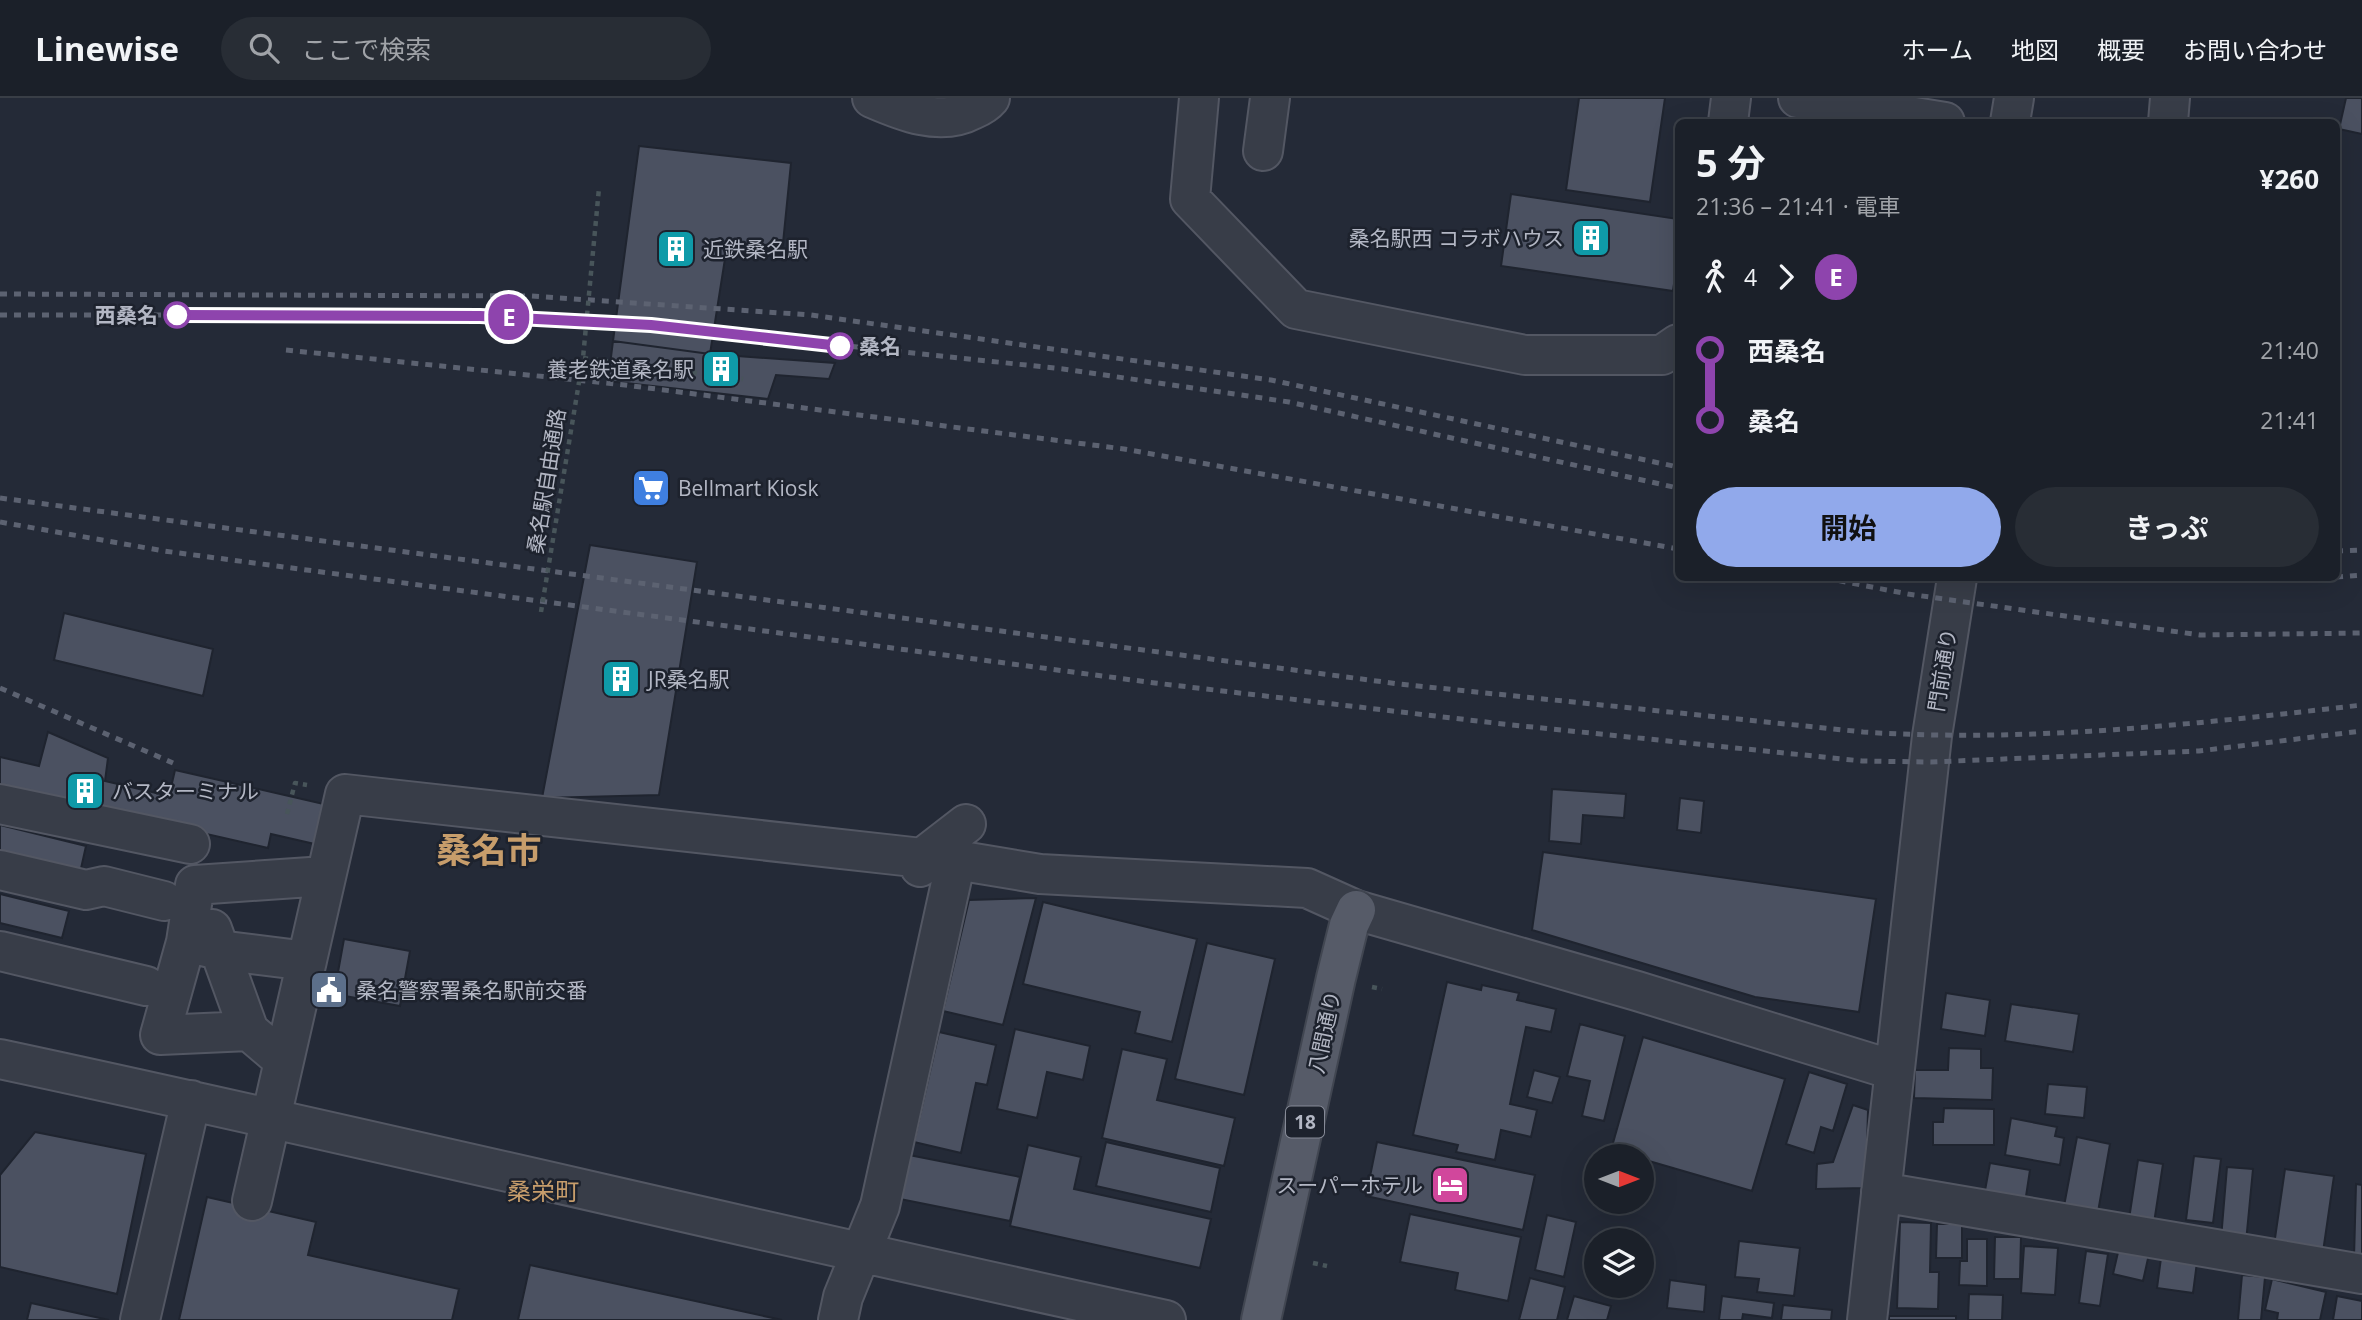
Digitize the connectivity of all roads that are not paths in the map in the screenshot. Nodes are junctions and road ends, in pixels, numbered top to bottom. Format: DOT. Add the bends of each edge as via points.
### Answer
graph roads {
  1 [pos="872,98"];
  2 [pos="990,98"];
  3 [pos="1199,98"];
  4 [pos="1270,98"];
  5 [pos="1731,98"];
  6 [pos="1798,98"];
  7 [pos="2014,98"];
  8 [pos="2170,98"];
  9 [pos="1728,119"];
  10 [pos="1927,119"];
  11 [pos="2010,119"];
  12 [pos="2168,119"];
  13 [pos="1263,151"];
  14 [pos="1675,346"];
  15 [pos="1957,581"];
  16 [pos="0,804"];
  17 [pos="966,824"];
  18 [pos="190,844"];
  19 [pos="0,870"];
  20 [pos="325,876"];
  21 [pos="180,893"];
  22 [pos="1356,910"];
  23 [pos="203,946"];
  24 [pos="0,951"];
  25 [pos="307,961"];
  26 [pos="146,986"];
  27 [pos="249,1031"];
  28 [pos="0,1059"];
  29 [pos="283,1060"];
  30 [pos="1893,1070"];
  31 [pos="191,1100"];
  32 [pos="271,1118"];
  33 [pos="1881,1192"];
  34 [pos="252,1201"];
  35 [pos="862,1254"];
  36 [pos="2362,1274"];
  37 [pos="140,1320"];
  38 [pos="838,1320"];
  39 [pos="1166,1320"];
  40 [pos="1261,1320"];
  41 [pos="1867,1320"];
  1 -- 2 [label="street" via="905,112 934,117 963,115"];
  3 -- 14 [label="street" via="1190,199 1296,309 1525,355 1662,355"];
  4 -- 13 [label="street"];
  5 -- 9 [label="street"];
  6 -- 10 [label="street"];
  7 -- 11 [label="street"];
  8 -- 12 [label="street"];
  15 -- 30 [label="street, 門前通り" via="1932,736"];
  16 -- 18 [label="street"];
  17 -- 20 [label="street" via="920,865 345,794"];
  19 -- 21 [label="street" via="86,890 104,886"];
  20 -- 21 [label="street"];
  20 -- 25 [label="street"];
  21 -- 23 [label="street"];
  22 -- 30 [label="street"];
  22 -- 35 [label="street" via="1307,888 1040,874 956,860 880,1206"];
  22 -- 40 [label="main road, 八間通り / 18" via="1336,978"];
  23 -- 25 [label="street"];
  23 -- 27 [label="street"];
  23 -- 27 [label="street" via="160,1035"];
  24 -- 26 [label="street"];
  25 -- 29 [label="street"];
  27 -- 29 [label="street"];
  28 -- 31 [label="street"];
  29 -- 32 [label="street"];
  30 -- 33 [label="street, 門前通り"];
  31 -- 32 [label="street"];
  31 -- 37 [label="street"];
  32 -- 34 [label="street"];
  32 -- 35 [label="street"];
  33 -- 36 [label="street"];
  33 -- 41 [label="street, 門前通り"];
  35 -- 38 [label="street"];
  35 -- 39 [label="street"];
}
